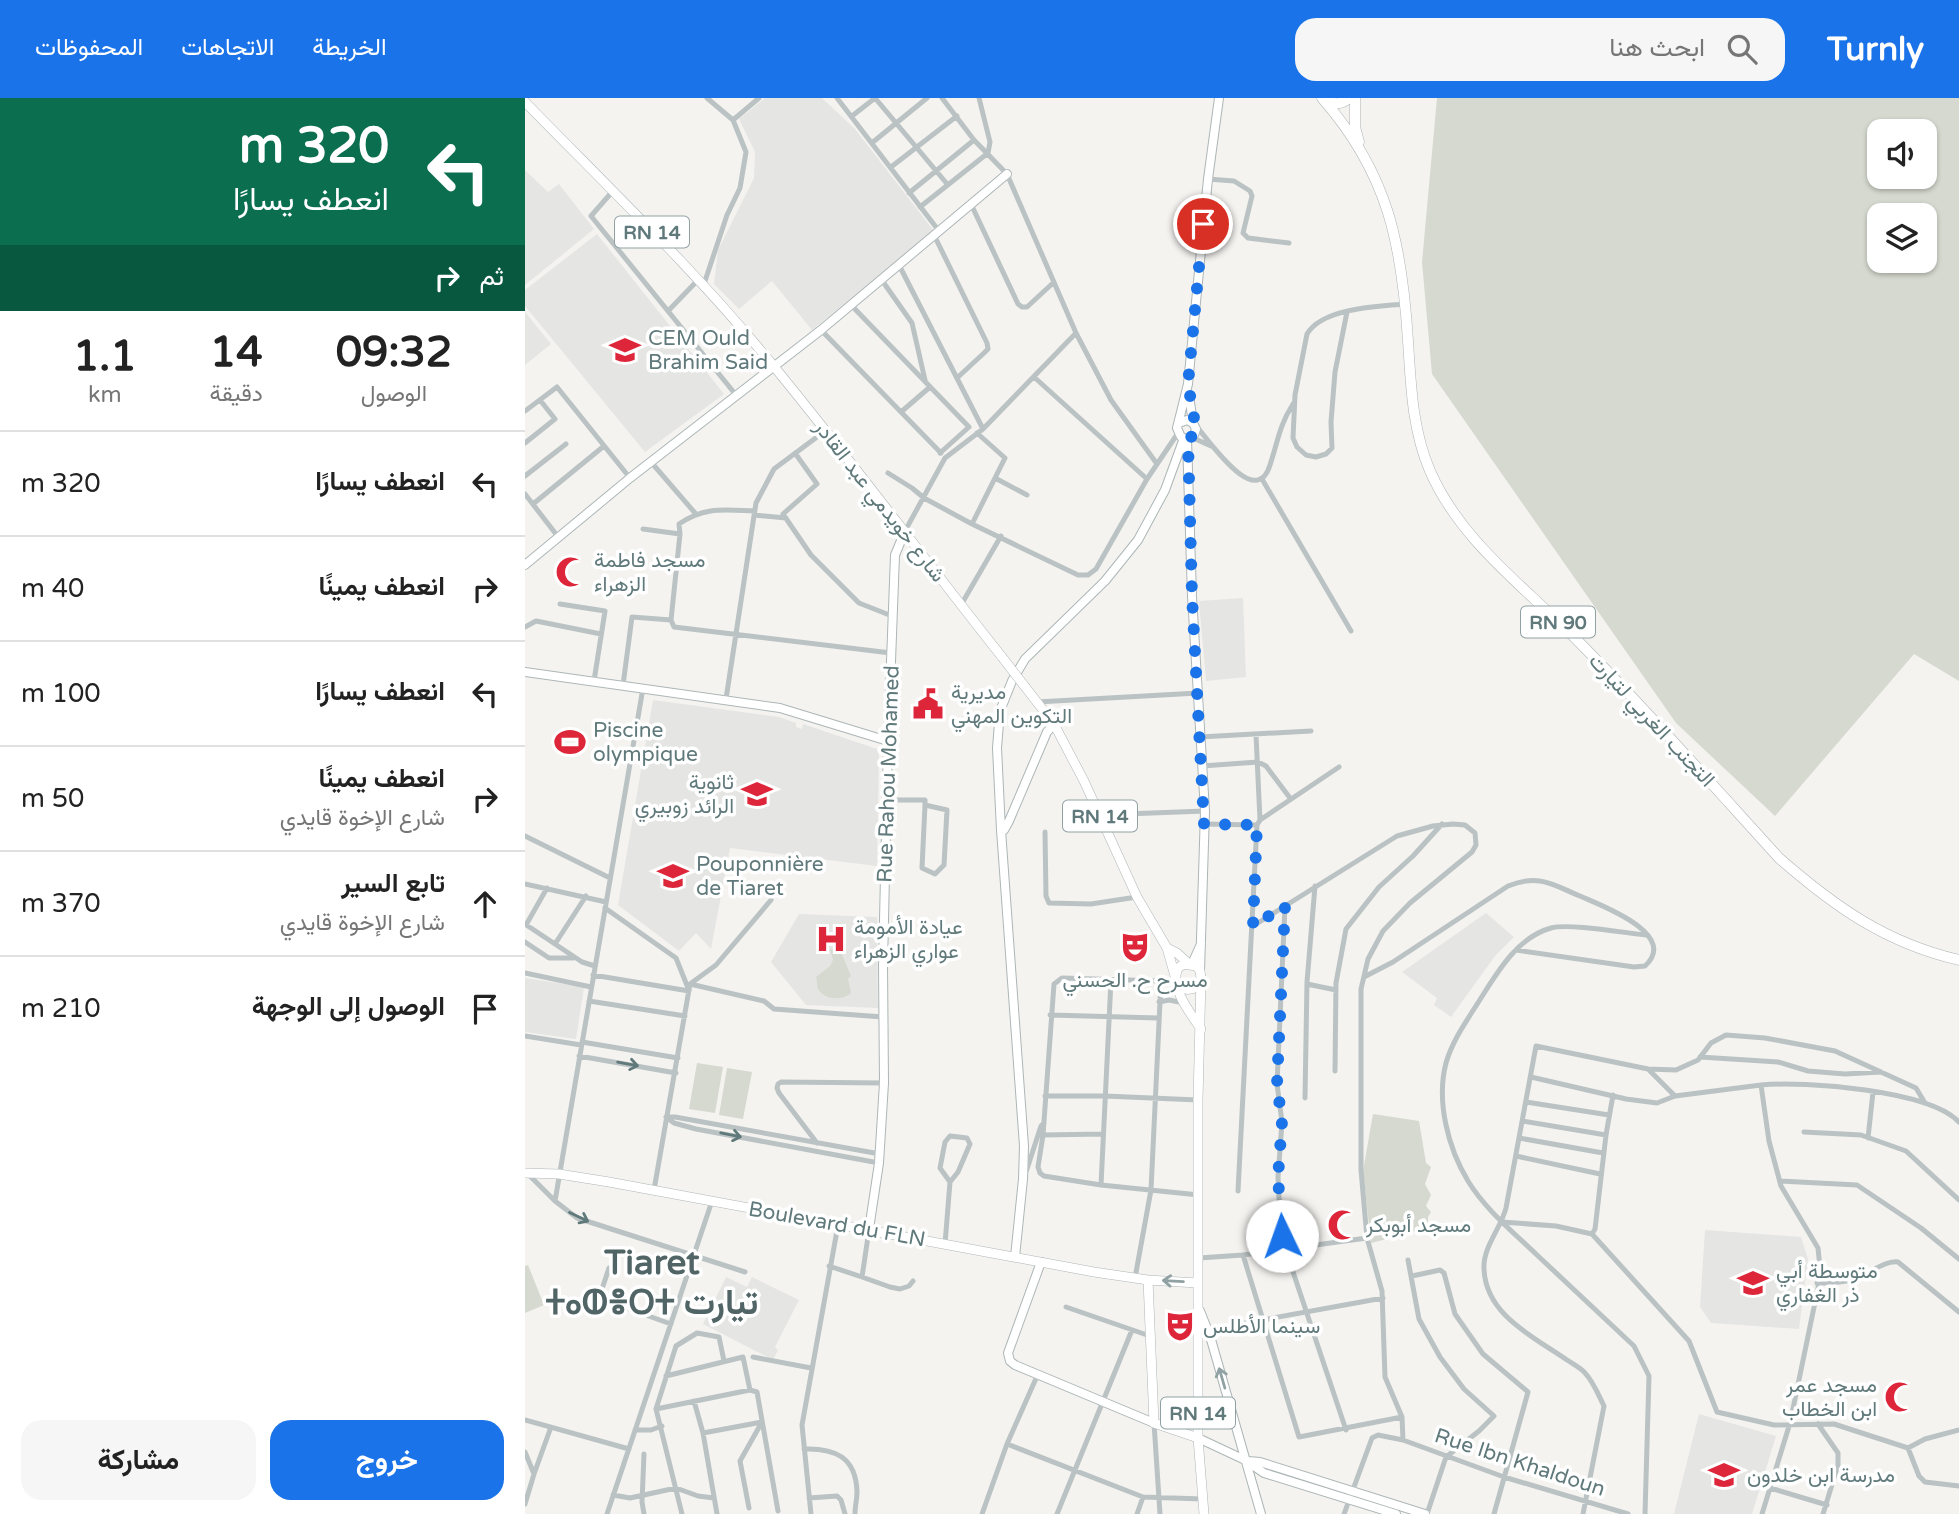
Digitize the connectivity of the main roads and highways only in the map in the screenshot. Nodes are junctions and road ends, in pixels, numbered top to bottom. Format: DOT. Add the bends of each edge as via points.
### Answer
graph roads {
  1 [pos="1323,98"];
  2 [pos="1352,101"];
  3 [pos="525,102"];
  4 [pos="1340,118"];
  5 [pos="1361,149"];
  6 [pos="1167,948"];
  7 [pos="1959,960"];
  8 [pos="1190,964"];
  9 [pos="1200,977"];
  10 [pos="1176,980"];
  11 [pos="1185,996"];
  12 [pos="1201,1029"];
  13 [pos="526,1173"];
  14 [pos="1148,1280"];
  15 [pos="1197,1283"];
  16 [pos="1198,1438"];
  17 [pos="1204,1514"];
  1 -- 2 [label="highway" via="1337,104"];
  1 -- 4 [label="highway, التجنب الغربي لتيارت / RN 90"];
  2 -- 4 [label="highway" via="1351,116"];
  2 -- 5 [label="highway"];
  3 -- 6 [label="main road, شارع خويدمي عبد القادر / RN 14, bridge" via="775,367 1054,724 1137,897"];
  4 -- 5 [label="highway, التجنب الغربي لتيارت / RN 90"];
  5 -- 7 [label="highway, التجنب الغربي لتيارت / RN 90" via="1380,186 1396,236 1406,304 1411,400 1423,451 1450,509 1479,546 1574,637 1779,858 1839,907 1882,933"];
  6 -- 8 [label="main road, شارع خويدمي عبد القادر / RN 14"];
  6 -- 10 [label="main road, شارع خويدمي عبد القادر / RN 14"];
  8 -- 9 [label="main road, شارع خويدمي عبد القادر"];
  8 -- 10 [label="main road" via="1178,968"];
  9 -- 11 [label="main road"];
  9 -- 12 [label="main road, RN 14"];
  10 -- 11 [label="main road, شارع خويدمي عبد القادر / RN 14"];
  11 -- 12 [label="main road, شارع خويدمي عبد القادر / RN 14"];
  12 -- 15 [label="main road, RN 14"];
  13 -- 14 [label="main road, Boulevard du FLN" via="654,1190"];
  15 -- 14 [label="main road, Boulevard du FLN, one-way"];
  14 -- 16 [label="main road" via="1154,1423"];
  15 -- 16 [label="main road, RN 14"];
  16 -- 17 [label="main road, RN 14"];
}
